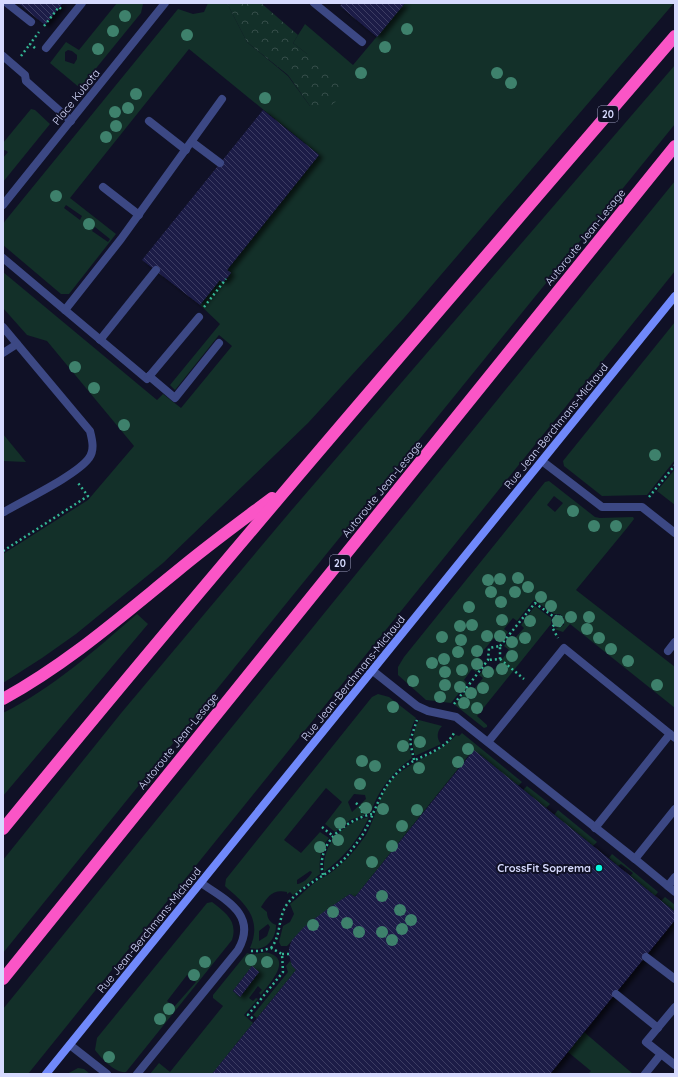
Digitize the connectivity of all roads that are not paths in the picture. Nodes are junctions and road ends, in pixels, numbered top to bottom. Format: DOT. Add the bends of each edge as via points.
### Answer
graph roads {
  1 [pos="7,3"];
  2 [pos="82,3"];
  3 [pos="165,3"];
  4 [pos="314,3"];
  5 [pos="31,22"];
  6 [pos="675,36"];
  7 [pos="362,42"];
  8 [pos="46,48"];
  9 [pos="3,56"];
  10 [pos="222,100"];
  11 [pos="149,120"];
  12 [pos="71,121"];
  13 [pos="192,142"];
  14 [pos="675,146"];
  15 [pos="186,150"];
  16 [pos="220,163"];
  17 [pos="103,187"];
  18 [pos="3,205"];
  19 [pos="139,215"];
  20 [pos="3,258"];
  21 [pos="156,270"];
  22 [pos="675,296"];
  23 [pos="65,310"];
  24 [pos="199,317"];
  25 [pos="3,327"];
  26 [pos="100,340"];
  27 [pos="219,343"];
  28 [pos="17,344"];
  29 [pos="3,353"];
  30 [pos="149,376"];
  31 [pos="542,461"];
  32 [pos="290,484"];
  33 [pos="4,512"];
  34 [pos="675,533"];
  35 [pos="675,642"];
  36 [pos="668,651"];
  37 [pos="373,671"];
  38 [pos="3,699"];
  39 [pos="673,736"];
  40 [pos="488,742"];
  41 [pos="675,809"];
  42 [pos="595,828"];
  43 [pos="3,829"];
  44 [pos="635,859"];
  45 [pos="675,877"];
  46 [pos="202,883"];
  47 [pos="668,886"];
  48 [pos="675,892"];
  49 [pos="646,957"];
  50 [pos="3,979"];
  51 [pos="675,979"];
  52 [pos="616,994"];
  53 [pos="675,1007"];
  54 [pos="658,1028"];
  55 [pos="70,1045"];
  56 [pos="661,1054"];
  57 [pos="675,1065"];
  58 [pos="46,1074"];
  59 [pos="107,1074"];
  60 [pos="137,1074"];
  61 [pos="645,1074"];
  1 -- 5 [label="street"];
  2 -- 8 [label="street"];
  3 -- 12 [label="street, Place Kubota"];
  4 -- 7 [label="street"];
  6 -- 32 [label="highway, 20"];
  9 -- 12 [label="street" via="25,75 26,81"];
  10 -- 13 [label="street"];
  11 -- 15 [label="street"];
  12 -- 18 [label="street, Place Kubota"];
  13 -- 15 [label="street"];
  13 -- 16 [label="street"];
  14 -- 50 [label="highway, Autoroute Jean-Lesage / 20"];
  15 -- 19 [label="street"];
  17 -- 19 [label="street"];
  19 -- 23 [label="street"];
  20 -- 23 [label="street"];
  21 -- 26 [label="street"];
  22 -- 31 [label="street, Rue Jean-Berchmans-Michaud"];
  23 -- 26 [label="street"];
  24 -- 30 [label="street"];
  25 -- 28 [label="street"];
  26 -- 30 [label="street" via="147,379"];
  27 -- 30 [label="street" via="175,398"];
  28 -- 29 [label="street"];
  28 -- 33 [label="street" via="90,431 92,440 90,457 71,472"];
  31 -- 34 [label="street" via="602,507 642,507"];
  31 -- 37 [label="street, Rue Jean-Berchmans-Michaud"];
  32 -- 38 [label="highway" via="177,570 91,642 52,670"];
  32 -- 43 [label="highway, 20"];
  35 -- 36 [label="street"];
  37 -- 40 [label="street" via="417,706 456,717"];
  37 -- 46 [label="street, Rue Jean-Berchmans-Michaud"];
  39 -- 40 [label="street" via="564,648"];
  39 -- 42 [label="street"];
  40 -- 42 [label="street"];
  41 -- 44 [label="street"];
  42 -- 44 [label="street"];
  44 -- 47 [label="street"];
  45 -- 47 [label="street"];
  46 -- 55 [label="street, Rue Jean-Berchmans-Michaud"];
  46 -- 60 [label="street" via="236,909 245,926 243,940 238,950"];
  47 -- 48 [label="street"];
  49 -- 51 [label="street"];
  52 -- 54 [label="street"];
  53 -- 54 [label="street"];
  54 -- 56 [label="street" via="646,1042"];
  55 -- 58 [label="street, Rue Jean-Berchmans-Michaud"];
  55 -- 59 [label="street"];
  56 -- 57 [label="street"];
  56 -- 61 [label="street"];
}
